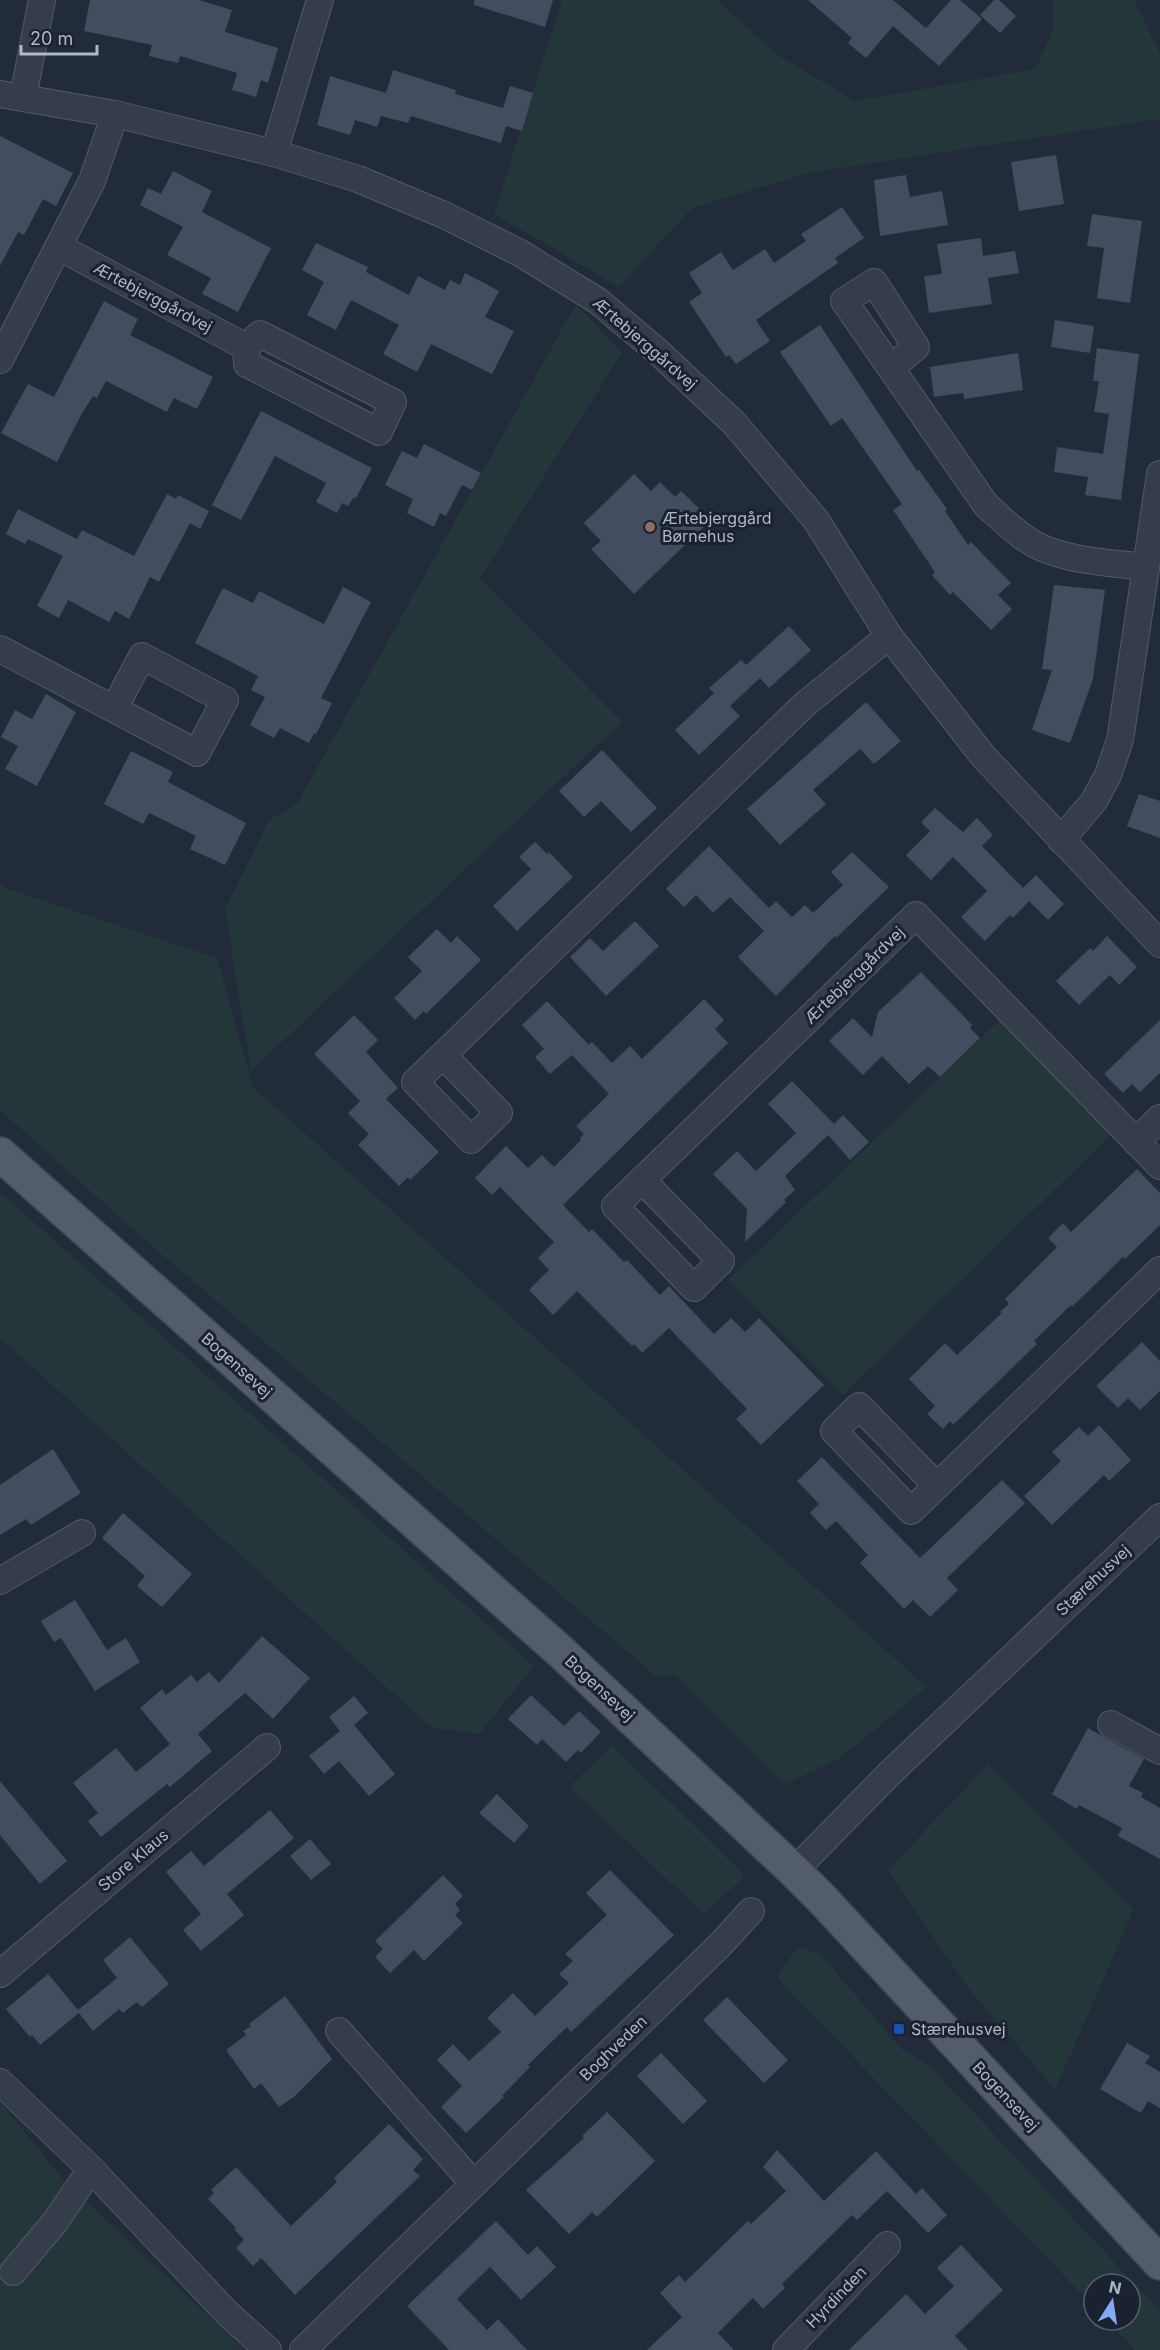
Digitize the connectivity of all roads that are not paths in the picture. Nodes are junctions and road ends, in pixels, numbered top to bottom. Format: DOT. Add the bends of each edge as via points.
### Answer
graph roads {
  1 [pos="42,0"];
  2 [pos="320,0"];
  3 [pos="11,95"];
  4 [pos="116,114"];
  5 [pos="274,153"];
  6 [pos="59,247"];
  7 [pos="246,347"];
  8 [pos="0,360"];
  9 [pos="891,368"];
  10 [pos="1160,474"];
  11 [pos="1146,567"];
  12 [pos="889,636"];
  13 [pos="0,649"];
  14 [pos="114,709"];
  15 [pos="1061,840"];
  16 [pos="1160,944"];
  17 [pos="443,1055"];
  18 [pos="1160,1118"];
  19 [pos="1136,1142"];
  20 [pos="0,1154"];
  21 [pos="1160,1166"];
  22 [pos="642,1180"];
  23 [pos="1160,1270"];
  24 [pos="937,1486"];
  25 [pos="1160,1516"];
  26 [pos="82,1533"];
  27 [pos="0,1581"];
  28 [pos="1111,1724"];
  29 [pos="267,1747"];
  30 [pos="1160,1750"];
  31 [pos="794,1871"];
  32 [pos="751,1911"];
  33 [pos="0,1974"];
  34 [pos="339,2031"];
  35 [pos="0,2082"];
  36 [pos="91,2169"];
  37 [pos="473,2183"];
  38 [pos="887,2245"];
  39 [pos="1160,2263"];
  40 [pos="13,2272"];
  41 [pos="268,2350"];
  42 [pos="303,2350"];
  43 [pos="786,2350"];
  1 -- 3 [label="street, Ærtebjerggårdvej"];
  2 -- 5 [label="street"];
  3 -- 4 [label="street, Ærtebjerggårdvej"];
  4 -- 5 [label="street, Ærtebjerggårdvej"];
  4 -- 6 [label="street" via="92,181"];
  5 -- 12 [label="street, Ærtebjerggårdvej" via="358,179 444,215 520,253 598,301 734,423 816,520"];
  6 -- 7 [label="street, Ærtebjerggårdvej"];
  6 -- 8 [label="street"];
  7 -- 7 [label="street" via="248,364 379,432 393,402 260,334"];
  9 -- 11 [label="street" via="986,506 1016,532 1048,551"];
  10 -- 11 [label="street"];
  11 -- 15 [label="street" via="1120,740 1094,801"];
  12 -- 15 [label="street, Ærtebjerggårdvej" via="983,756"];
  12 -- 17 [label="street" via="804,705"];
  13 -- 14 [label="street"];
  15 -- 16 [label="street, Ærtebjerggårdvej"];
  18 -- 19 [label="street"];
  19 -- 21 [label="street, Ærtebjerggårdvej"];
  19 -- 22 [label="street, Ærtebjerggårdvej" via="916,915"];
  20 -- 31 [label="main road, Bogensevej" via="561,1652"];
  23 -- 24 [label="street"];
  25 -- 31 [label="street, Stærehusvej" via="888,1774"];
  26 -- 27 [label="street"];
  28 -- 30 [label="street"];
  29 -- 33 [label="street, Store Klaus"];
  31 -- 39 [label="main road, Bogensevej"];
  32 -- 37 [label="street, Boghveden"];
  34 -- 37 [label="street"];
  35 -- 36 [label="street"];
  36 -- 40 [label="street" via="55,2222"];
  36 -- 41 [label="street" via="227,2313"];
  37 -- 42 [label="street, Boghveden"];
  38 -- 43 [label="street, Hyrdinden"];
}
